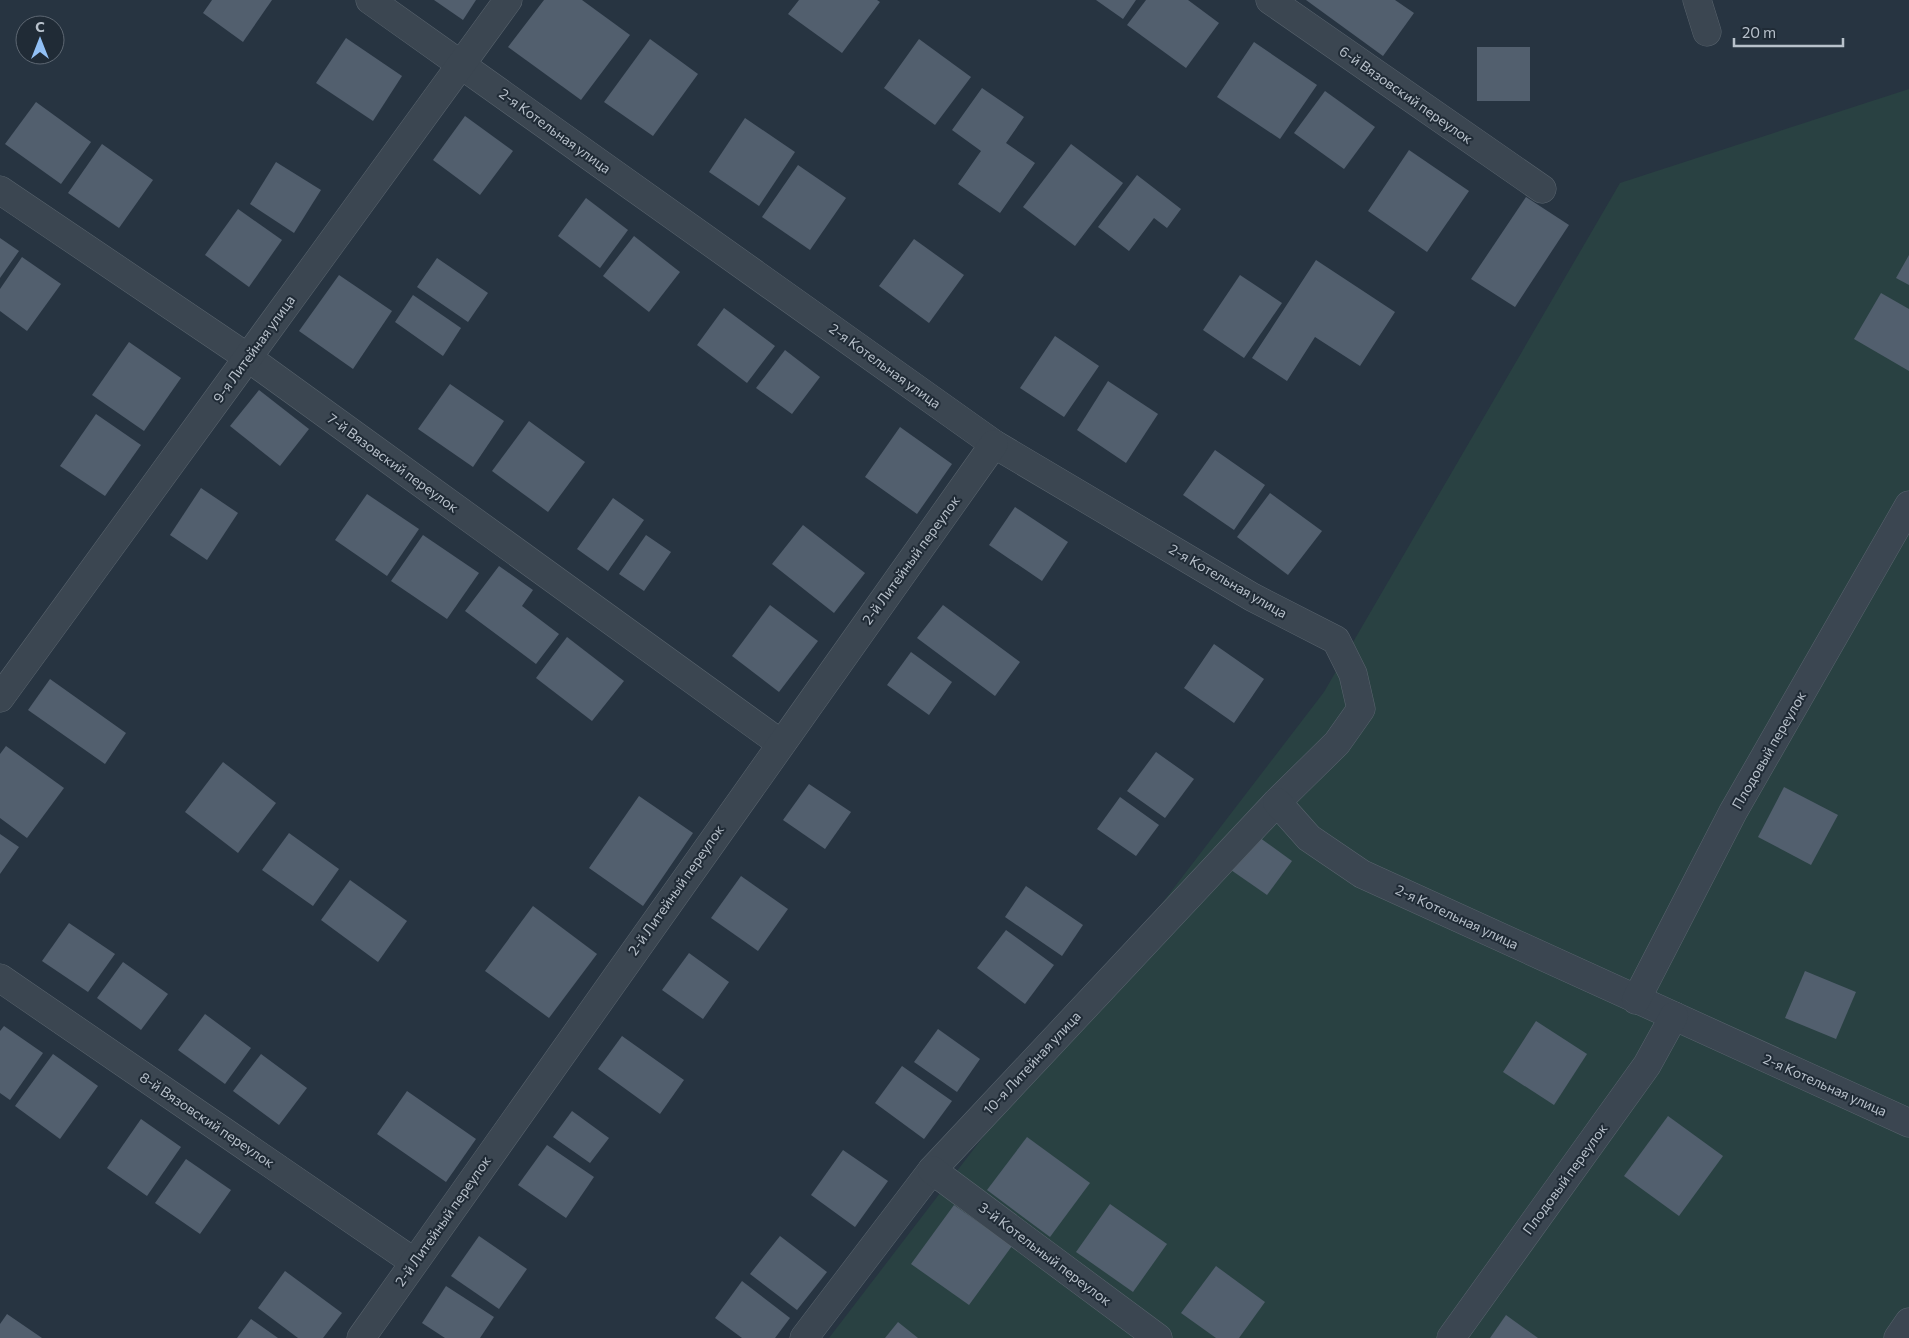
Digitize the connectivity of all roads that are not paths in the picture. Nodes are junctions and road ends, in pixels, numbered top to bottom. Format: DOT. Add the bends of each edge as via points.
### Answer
graph roads {
  1 [pos="370,0"];
  2 [pos="508,0"];
  3 [pos="1270,0"];
  4 [pos="1697,0"];
  5 [pos="1707,32"];
  6 [pos="463,65"];
  7 [pos="1542,189"];
  8 [pos="0,190"];
  9 [pos="247,357"];
  10 [pos="994,444"];
  11 [pos="1909,505"];
  12 [pos="0,698"];
  13 [pos="780,743"];
  14 [pos="1276,802"];
  15 [pos="0,978"];
  16 [pos="1636,1000"];
  17 [pos="1674,1016"];
  18 [pos="1909,1123"];
  19 [pos="932,1170"];
  20 [pos="414,1262"];
  21 [pos="1909,1322"];
  22 [pos="361,1338"];
  23 [pos="804,1338"];
  24 [pos="1158,1338"];
  25 [pos="1451,1338"];
  26 [pos="1898,1338"];
  1 -- 6 [label="street, 2-я Котельная улица"];
  2 -- 6 [label="street, 9-я Литейная улица"];
  3 -- 7 [label="street, 6-й Вязовский переулок"];
  4 -- 5 [label="street"];
  6 -- 9 [label="street, 9-я Литейная улица"];
  6 -- 10 [label="street, 2-я Котельная улица"];
  8 -- 9 [label="street, 7-й Вязовский переулок"];
  9 -- 12 [label="street, 9-я Литейная улица"];
  9 -- 13 [label="street, 7-й Вязовский переулок"];
  10 -- 13 [label="street, 2-й Литейный переулок"];
  10 -- 14 [label="street, 2-я Котельная улица" via="1252,597 1336,640 1353,674 1361,709 1337,743"];
  11 -- 16 [label="street, Плодовый переулок" via="1733,812"];
  13 -- 20 [label="street, 2-й Литейный переулок"];
  14 -- 16 [label="street, 2-я Котельная улица" via="1309,838 1362,874"];
  14 -- 19 [label="street, 10-я Литейная улица"];
  15 -- 20 [label="street, 8-й Вязовский переулок"];
  16 -- 17 [label="street, 2-я Котельная улица"];
  17 -- 18 [label="street, 2-я Котельная улица"];
  17 -- 25 [label="street, Плодовый переулок" via="1647,1065"];
  19 -- 23 [label="street, 10-я Литейная улица"];
  19 -- 24 [label="street, 3-й Котельный переулок"];
  20 -- 22 [label="street, 2-й Литейный переулок"];
  21 -- 26 [label="street"];
}
